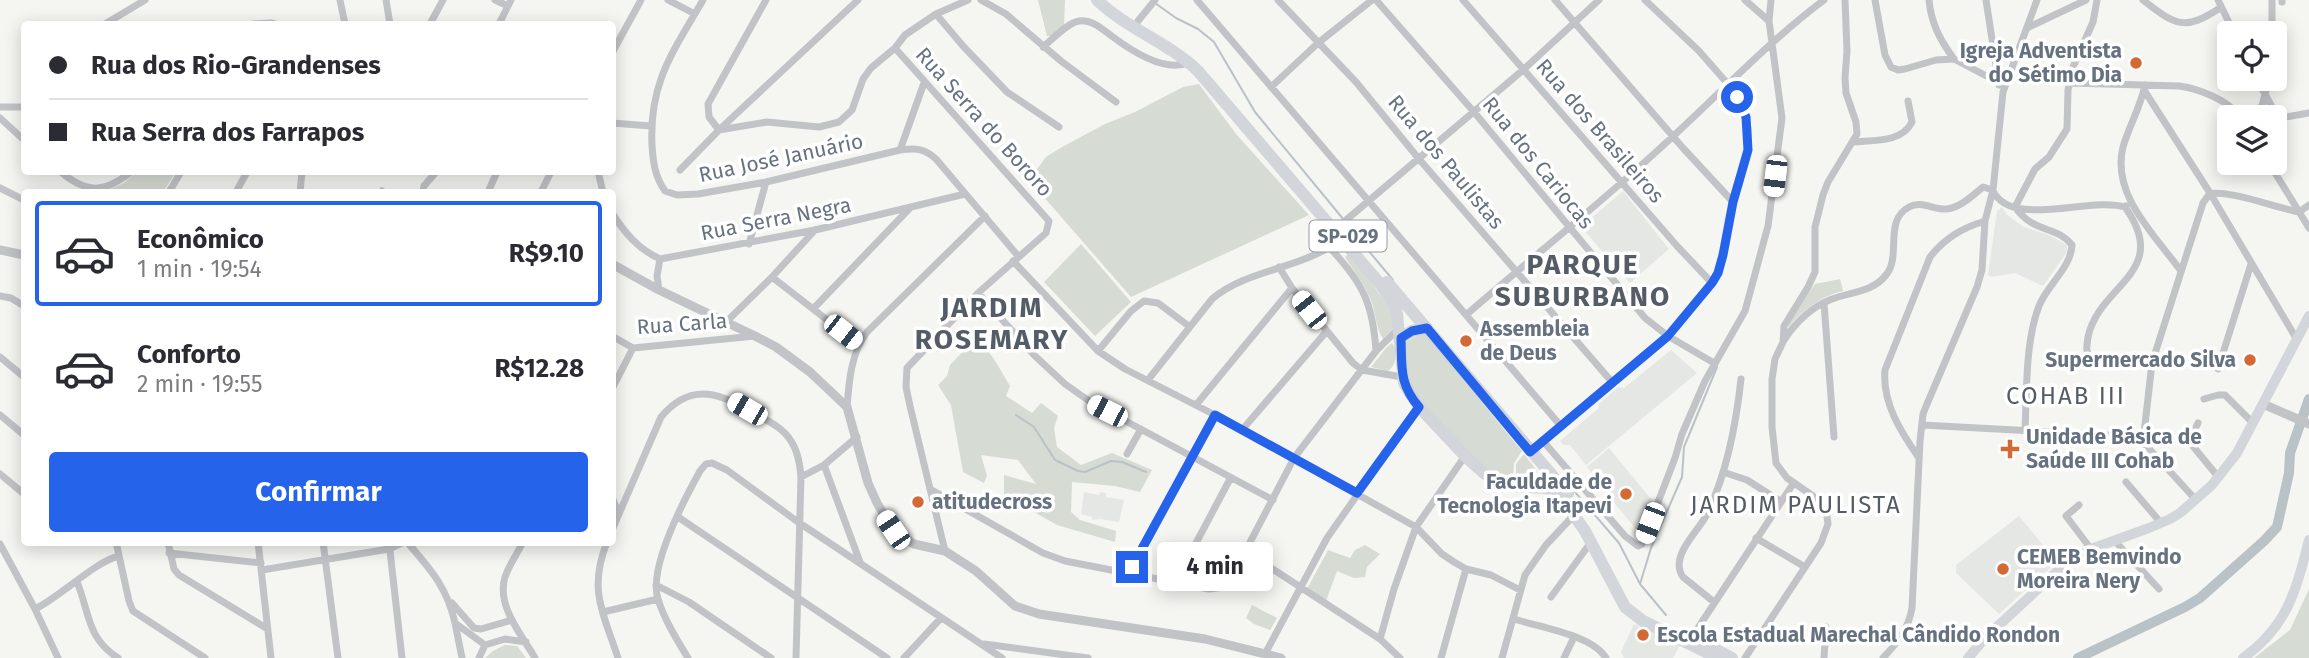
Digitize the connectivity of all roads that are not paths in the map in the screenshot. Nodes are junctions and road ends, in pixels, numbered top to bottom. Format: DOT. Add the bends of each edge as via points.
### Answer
graph roads {
  1 [pos="145,0"];
  2 [pos="340,0"];
  3 [pos="386,0"];
  4 [pos="443,0"];
  5 [pos="495,0"];
  6 [pos="642,0"];
  7 [pos="668,0"];
  8 [pos="703,0"];
  9 [pos="766,0"];
  10 [pos="858,0"];
  11 [pos="968,0"];
  12 [pos="981,0"];
  13 [pos="1097,0"];
  14 [pos="1108,0"];
  15 [pos="1155,0"];
  16 [pos="1197,0"];
  17 [pos="1278,0"];
  18 [pos="1374,0"];
  19 [pos="1463,0"];
  20 [pos="1555,0"];
  21 [pos="1599,0"];
  22 [pos="1645,0"];
  23 [pos="1745,0"];
  24 [pos="1772,0"];
  25 [pos="1824,0"];
  26 [pos="1845,0"];
  27 [pos="1875,0"];
  28 [pos="1929,0"];
  29 [pos="1986,0"];
  30 [pos="2036,0"];
  31 [pos="2086,0"];
  32 [pos="2097,0"];
  33 [pos="2143,0"];
  34 [pos="2272,0"];
  35 [pos="510,3"];
  36 [pos="2219,4"];
  37 [pos="128,11"];
  38 [pos="695,14"];
  39 [pos="936,14"];
  40 [pos="110,21"];
  41 [pos="124,21"];
  42 [pos="344,21"];
  43 [pos="390,21"];
  44 [pos="432,21"];
  45 [pos="501,21"];
  46 [pos="1138,21"];
  47 [pos="1769,21"];
  48 [pos="2228,21"];
  49 [pos="2272,21"];
  50 [pos="1574,24"];
  51 [pos="2027,28"];
  52 [pos="1318,43"];
  53 [pos="1771,44"];
  54 [pos="616,46"];
  55 [pos="1043,47"];
  56 [pos="895,48"];
  57 [pos="1954,59"];
  58 [pos="1189,62"];
  59 [pos="1523,69"];
  60 [pos="1998,82"];
  61 [pos="924,83"];
  62 [pos="2069,83"];
  63 [pos="1728,84"];
  64 [pos="2145,87"];
  65 [pos="1271,88"];
  66 [pos="2263,91"];
  67 [pos="2267,91"];
  68 [pos="2003,92"];
  69 [pos="2266,96"];
  70 [pos="1908,101"];
  71 [pos="1116,102"];
  72 [pos="2227,105"];
  73 [pos="2262,105"];
  74 [pos="2272,105"];
  75 [pos="0,107"];
  76 [pos="21,107"];
  77 [pos="1474,112"];
  78 [pos="2309,113"];
  79 [pos="2287,117"];
  80 [pos="0,118"];
  81 [pos="616,123"];
  82 [pos="651,125"];
  83 [pos="1059,127"];
  84 [pos="719,130"];
  85 [pos="21,137"];
  86 [pos="1673,137"];
  87 [pos="1853,142"];
  88 [pos="900,149"];
  89 [pos="1419,159"];
  90 [pos="680,170"];
  91 [pos="65,175"];
  92 [pos="126,175"];
  93 [pos="2276,175"];
  94 [pos="766,182"];
  95 [pos="1622,183"];
  96 [pos="0,188"];
  97 [pos="1993,190"];
  98 [pos="2210,193"];
  99 [pos="965,194"];
  100 [pos="21,198"];
  101 [pos="1368,201"];
  102 [pos="1733,202"];
  103 [pos="2128,204"];
  104 [pos="2309,205"];
  105 [pos="2015,207"];
  106 [pos="911,208"];
  107 [pos="2299,212"];
  108 [pos="985,216"];
  109 [pos="616,218"];
  110 [pos="1985,221"];
  111 [pos="2309,228"];
  112 [pos="1340,229"];
  113 [pos="1569,229"];
  114 [pos="815,230"];
  115 [pos="749,244"];
  116 [pos="1330,248"];
  117 [pos="0,250"];
  118 [pos="21,254"];
  119 [pos="660,259"];
  120 [pos="1016,259"];
  121 [pos="2252,264"];
  122 [pos="616,266"];
  123 [pos="1279,267"];
  124 [pos="1517,270"];
  125 [pos="2181,271"];
  126 [pos="772,277"];
  127 [pos="1712,283"];
  128 [pos="1292,288"];
  129 [pos="659,290"];
  130 [pos="978,293"];
  131 [pos="0,296"];
  132 [pos="1824,303"];
  133 [pos="21,304"];
  134 [pos="813,309"];
  135 [pos="1466,315"];
  136 [pos="2309,316"];
  137 [pos="725,323"];
  138 [pos="1190,327"];
  139 [pos="1427,328"];
  140 [pos="1326,332"];
  141 [pos="1400,333"];
  142 [pos="755,335"];
  143 [pos="1668,336"];
  144 [pos="2296,338"];
  145 [pos="616,339"];
  146 [pos="1783,342"];
  147 [pos="858,344"];
  148 [pos="634,348"];
  149 [pos="1098,351"];
  150 [pos="1377,351"];
  151 [pos="0,357"];
  152 [pos="2091,358"];
  153 [pos="1714,363"];
  154 [pos="2218,369"];
  155 [pos="1362,370"];
  156 [pos="21,374"];
  157 [pos="1402,377"];
  158 [pos="1741,379"];
  159 [pos="1148,380"];
  160 [pos="616,382"];
  161 [pos="1612,382"];
  162 [pos="2204,399"];
  163 [pos="2263,404"];
  164 [pos="1196,405"];
  165 [pos="847,407"];
  166 [pos="1419,407"];
  167 [pos="0,415"];
  168 [pos="1215,415"];
  169 [pos="2252,422"];
  170 [pos="2198,423"];
  171 [pos="2309,424"];
  172 [pos="1560,425"];
  173 [pos="1922,425"];
  174 [pos="1141,429"];
  175 [pos="1242,430"];
  176 [pos="2025,430"];
  177 [pos="21,432"];
  178 [pos="857,437"];
  179 [pos="1834,437"];
  180 [pos="1543,441"];
  181 [pos="2143,442"];
  182 [pos="1127,454"];
  183 [pos="1191,456"];
  184 [pos="1465,456"];
  185 [pos="1534,456"];
  186 [pos="1294,458"];
  187 [pos="1920,458"];
  188 [pos="824,465"];
  189 [pos="1723,472"];
  190 [pos="0,474"];
  191 [pos="801,477"];
  192 [pos="2219,478"];
  193 [pos="1230,479"];
  194 [pos="2126,482"];
  195 [pos="1793,484"];
  196 [pos="1518,486"];
  197 [pos="930,489"];
  198 [pos="21,492"];
  199 [pos="1357,493"];
  200 [pos="1273,500"];
  201 [pos="2196,500"];
  202 [pos="1780,501"];
  203 [pos="2079,505"];
  204 [pos="1575,514"];
  205 [pos="678,517"];
  206 [pos="616,518"];
  207 [pos="798,522"];
  208 [pos="2161,523"];
  209 [pos="1416,527"];
  210 [pos="1756,538"];
  211 [pos="2114,540"];
  212 [pos="2309,540"];
  213 [pos="1591,542"];
  214 [pos="0,544"];
  215 [pos="117,546"];
  216 [pos="168,546"];
  217 [pos="258,546"];
  218 [pos="324,546"];
  219 [pos="389,546"];
  220 [pos="409,546"];
  221 [pos="521,546"];
  222 [pos="606,546"];
  223 [pos="2091,549"];
  224 [pos="945,551"];
  225 [pos="1245,551"];
  226 [pos="169,553"];
  227 [pos="119,556"];
  228 [pos="326,560"];
  229 [pos="860,563"];
  230 [pos="261,566"];
  231 [pos="1805,568"];
  232 [pos="1466,569"];
  233 [pos="1128,574"];
  234 [pos="1178,577"];
  235 [pos="77,582"];
  236 [pos="656,585"];
  237 [pos="1300,586"];
  238 [pos="2159,589"];
  239 [pos="1520,590"];
  240 [pos="1551,597"];
  241 [pos="658,599"];
  242 [pos="799,600"];
  243 [pos="450,602"];
  244 [pos="1714,602"];
  245 [pos="35,609"];
  246 [pos="603,612"];
  247 [pos="941,618"];
  248 [pos="1514,619"];
  249 [pos="512,620"];
  250 [pos="455,623"];
  251 [pos="1826,626"];
  252 [pos="267,628"];
  253 [pos="1574,637"];
  254 [pos="1692,638"];
  255 [pos="1380,639"];
  256 [pos="526,642"];
  257 [pos="983,644"];
  258 [pos="485,645"];
  259 [pos="1265,654"];
  260 [pos="1702,655"];
  261 [pos="58,658"];
  262 [pos="118,658"];
  263 [pos="205,658"];
  264 [pos="271,658"];
  265 [pos="338,658"];
  266 [pos="402,658"];
  267 [pos="462,658"];
  268 [pos="479,658"];
  269 [pos="535,658"];
  270 [pos="618,658"];
  271 [pos="688,658"];
  272 [pos="771,658"];
  273 [pos="796,658"];
  274 [pos="887,658"];
  275 [pos="904,658"];
  276 [pos="1002,658"];
  277 [pos="1085,658"];
  278 [pos="1281,658"];
  279 [pos="1400,658"];
  280 [pos="1441,658"];
  281 [pos="1503,658"];
  282 [pos="1564,658"];
  283 [pos="1606,658"];
  284 [pos="1718,658"];
  285 [pos="1732,658"];
  286 [pos="1745,658"];
  287 [pos="1824,658"];
  288 [pos="1882,658"];
  289 [pos="1968,658"];
  290 [pos="2243,658"];
  1 -- 37 [label="street"];
  2 -- 42 [label="street"];
  3 -- 43 [label="street"];
  4 -- 44 [label="street"];
  5 -- 35 [label="street"];
  6 -- 54 [label="street"];
  7 -- 38 [label="street"];
  8 -- 38 [label="street, Rua José Januário"];
  9 -- 84 [label="street" via="708,104 709,117"];
  10 -- 84 [label="street"];
  11 -- 39 [label="street"];
  12 -- 55 [label="street" via="1006,14"];
  13 -- 58 [label="highway, SP-029"];
  14 -- 46 [label="highway, SP-029"];
  15 -- 46 [label="street"];
  16 -- 65 [label="street"];
  17 -- 52 [label="street, Rua dos Paulistas"];
  18 -- 52 [label="street"];
  18 -- 77 [label="street, Rua dos Cariocas"];
  19 -- 59 [label="street, Rua dos Brasileiros"];
  20 -- 50 [label="street"];
  21 -- 50 [label="street"];
  22 -- 63 [label="street" via="1687,37"];
  23 -- 47 [label="street"];
  24 -- 47 [label="street"];
  25 -- 53 [label="street"];
  26 -- 87 [label="street" via="1846,93 1857,122"];
  27 -- 57 [label="street" via="1891,67 1898,70"];
  28 -- 57 [label="street" via="1934,26"];
  29 -- 60 [label="street"];
  30 -- 51 [label="street"];
  31 -- 51 [label="street"];
  32 -- 62 [label="street"];
  33 -- 36 [label="street" via="2180,23 2198,22"];
  34 -- 49 [label="street"];
  35 -- 45 [label="street"];
  36 -- 48 [label="street"];
  37 -- 40 [label="street"];
  37 -- 41 [label="street"];
  38 -- 82 [label="street, Rua José Januário" via="662,75"];
  39 -- 56 [label="street" via="905,35"];
  39 -- 83 [label="street" via="1007,92"];
  46 -- 112 [label="highway, SP-029" via="1199,63"];
  47 -- 53 [label="street"];
  50 -- 59 [label="street"];
  50 -- 86 [label="street"];
  51 -- 68 [label="street"];
  52 -- 65 [label="street"];
  52 -- 89 [label="street, Rua dos Paulistas"];
  53 -- 63 [label="street"];
  53 -- 153 [label="street" via="1782,118 1768,226 1745,311"];
  55 -- 58 [label="street" via="1082,21 1160,63 1176,66"];
  55 -- 71 [label="street"];
  56 -- 61 [label="street, Rua Serra do Bororo"];
  56 -- 84 [label="street" via="871,68 852,110 839,122 819,127 766,122"];
  57 -- 60 [label="street"];
  58 -- 112 [label="highway, SP-029"];
  59 -- 77 [label="street"];
  59 -- 95 [label="street, Rua dos Brasileiros"];
  60 -- 68 [label="street"];
  61 -- 88 [label="street"];
  61 -- 120 [label="street, Rua Serra do Bororo" via="1048,218 1046,233"];
  62 -- 64 [label="street"];
  62 -- 105 [label="street" via="2067,129 2035,169"];
  63 -- 86 [label="street"];
  63 -- 102 [label="street" via="1743,108 1749,142"];
  64 -- 72 [label="street" via="2193,88"];
  64 -- 98 [label="street"];
  64 -- 103 [label="street" via="2121,158"];
  65 -- 101 [label="street"];
  66 -- 69 [label="street"];
  67 -- 69 [label="street"];
  68 -- 97 [label="street"];
  69 -- 73 [label="street"];
  69 -- 74 [label="street"];
  70 -- 87 [label="street" via="1912,122 1905,132"];
  75 -- 76 [label="street"];
  77 -- 89 [label="street"];
  77 -- 113 [label="street, Rua dos Cariocas"];
  78 -- 79 [label="street"];
  80 -- 85 [label="street"];
  81 -- 82 [label="street"];
  82 -- 94 [label="street, Rua José Januário" via="656,175 669,193 685,196"];
  84 -- 90 [label="street"];
  86 -- 95 [label="street"];
  86 -- 102 [label="street"];
  87 -- 146 [label="street" via="1823,195 1815,228 1815,272 1784,326"];
  88 -- 94 [label="street, Rua José Januário"];
  88 -- 99 [label="street, Rua José Januário" via="925,150"];
  89 -- 101 [label="street"];
  89 -- 124 [label="street, Rua dos Paulistas"];
  91 -- 92 [label="street" via="81,187 94,188 110,186"];
  93 -- 107 [label="street"];
  94 -- 115 [label="street"];
  95 -- 113 [label="street"];
  95 -- 127 [label="street, Rua dos Brasileiros"];
  96 -- 100 [label="street"];
  97 -- 105 [label="street" via="1998,200"];
  97 -- 110 [label="street"];
  97 -- 132 [label="street" via="1983,187 1948,209 1907,208 1895,225 1892,264 1885,277 1860,292"];
  98 -- 107 [label="street" via="2231,193"];
  98 -- 121 [label="street"];
  98 -- 125 [label="street"];
  99 -- 106 [label="street, Rua Serra Negra"];
  99 -- 108 [label="street, Rua José Januário"];
  101 -- 112 [label="street"];
  101 -- 135 [label="street"];
  102 -- 127 [label="street" via="1723,255"];
  103 -- 105 [label="street" via="2055,210"];
  103 -- 125 [label="street"];
  103 -- 152 [label="street" via="2138,233 2139,260 2093,321 2086,347"];
  104 -- 107 [label="street"];
  105 -- 176 [label="street" via="2027,222 2062,235 2071,245 2067,262 2039,304 2033,327"];
  106 -- 114 [label="street, Rua Serra Negra"];
  106 -- 134 [label="street"];
  107 -- 111 [label="street"];
  108 -- 120 [label="street, Rua José Januário"];
  108 -- 147 [label="street"];
  109 -- 119 [label="street" via="633,241"];
  110 -- 173 [label="street" via="1977,287"];
  110 -- 187 [label="street" via="1954,234 1930,257 1885,370 1891,410"];
  112 -- 116 [label="street"];
  112 -- 139 [label="highway, SP-029"];
  112 -- 141 [label="highway, SP-029" via="1394,304"];
  113 -- 124 [label="street"];
  113 -- 143 [label="street, Rua dos Cariocas" via="1645,318"];
  114 -- 115 [label="street, Rua Serra Negra"];
  114 -- 126 [label="street"];
  115 -- 119 [label="street, Rua Serra Negra"];
  116 -- 123 [label="street"];
  116 -- 150 [label="street" via="1366,296"];
  117 -- 118 [label="street"];
  119 -- 129 [label="street"];
  120 -- 130 [label="street"];
  120 -- 149 [label="street, Rua José Januário"];
  121 -- 144 [label="street"];
  121 -- 154 [label="street"];
  122 -- 129 [label="street"];
  123 -- 128 [label="street"];
  123 -- 138 [label="street" via="1221,292"];
  124 -- 135 [label="street"];
  124 -- 161 [label="street, Rua dos Paulistas"];
  125 -- 181 [label="street" via="2152,363"];
  126 -- 134 [label="street"];
  126 -- 137 [label="street"];
  127 -- 143 [label="street"];
  128 -- 140 [label="street"];
  128 -- 164 [label="street"];
  129 -- 137 [label="street"];
  130 -- 174 [label="street" via="1065,384"];
  130 -- 197 [label="street" via="907,368 906,387"];
  131 -- 133 [label="street"];
  132 -- 146 [label="street" via="1802,317"];
  132 -- 179 [label="street"];
  134 -- 147 [label="street"];
  135 -- 172 [label="street"];
  136 -- 144 [label="main road"];
  137 -- 142 [label="street"];
  138 -- 149 [label="street" via="1158,303 1144,302"];
  138 -- 159 [label="street"];
  139 -- 141 [label="highway"];
  139 -- 185 [label="highway, SP-029"];
  140 -- 155 [label="street"];
  140 -- 175 [label="street"];
  141 -- 150 [label="street"];
  141 -- 157 [label="highway, SP-029"];
  142 -- 148 [label="street, Rua Carla"];
  142 -- 165 [label="street" via="810,372"];
  143 -- 153 [label="street, Rua dos Cariocas"];
  143 -- 161 [label="street"];
  144 -- 163 [label="main road"];
  145 -- 148 [label="street, Rua Carla"];
  146 -- 195 [label="street" via="1773,369 1772,428 1776,463"];
  147 -- 165 [label="street"];
  148 -- 160 [label="street"];
  149 -- 159 [label="street, Rua José Januário"];
  150 -- 155 [label="street"];
  151 -- 156 [label="street"];
  153 -- 180 [label="street" via="1638,546"];
  155 -- 157 [label="street"];
  155 -- 186 [label="street"];
  157 -- 166 [label="highway, SP-029"];
  158 -- 189 [label="street"];
  159 -- 164 [label="street, Rua José Januário"];
  161 -- 172 [label="street"];
  162 -- 169 [label="street" via="2225,396"];
  163 -- 169 [label="main road"];
  163 -- 171 [label="street"];
  164 -- 168 [label="street, Rua José Januário"];
  165 -- 178 [label="street"];
  166 -- 184 [label="highway, SP-029"];
  166 -- 199 [label="street"];
  167 -- 177 [label="street"];
  168 -- 175 [label="street, Rua José Januário"];
  168 -- 183 [label="street"];
  169 -- 192 [label="main road"];
  170 -- 192 [label="street" via="2192,445"];
  172 -- 180 [label="street"];
  173 -- 176 [label="street"];
  173 -- 187 [label="street"];
  174 -- 182 [label="street"];
  174 -- 183 [label="street"];
  175 -- 186 [label="street, Rua José Januário"];
  176 -- 181 [label="street" via="2125,436"];
  178 -- 188 [label="street"];
  178 -- 224 [label="street" via="868,483 893,530 914,544"];
  180 -- 185 [label="street"];
  181 -- 201 [label="street"];
  183 -- 193 [label="street"];
  183 -- 233 [label="street"];
  184 -- 196 [label="highway, SP-029" via="1485,474"];
  184 -- 209 [label="street"];
  185 -- 196 [label="highway" via="1541,477"];
  185 -- 254 [label="highway, SP-029" via="1590,526 1630,603"];
  186 -- 199 [label="street, Rua José Januário"];
  186 -- 200 [label="street"];
  187 -- 288 [label="street" via="1912,608 1905,633"];
  188 -- 191 [label="street"];
  188 -- 229 [label="street"];
  189 -- 202 [label="street" via="1747,480"];
  189 -- 244 [label="street" via="1705,516 1678,560 1683,577"];
  190 -- 198 [label="street"];
  191 -- 206 [label="street" via="797,453 782,430 729,398 697,395 669,407 661,417"];
  191 -- 207 [label="street"];
  192 -- 201 [label="main road"];
  193 -- 200 [label="street"];
  193 -- 234 [label="street"];
  194 -- 208 [label="street"];
  195 -- 202 [label="street"];
  195 -- 231 [label="street" via="1821,502 1828,515 1827,532"];
  196 -- 204 [label="highway, SP-029" via="1555,491"];
  197 -- 224 [label="street"];
  197 -- 233 [label="street" via="1043,553"];
  199 -- 209 [label="street, Rua José Januário"];
  199 -- 237 [label="street"];
  200 -- 225 [label="street"];
  201 -- 208 [label="main road"];
  202 -- 210 [label="street"];
  203 -- 223 [label="street" via="2066,516"];
  204 -- 213 [label="highway, SP-029"];
  204 -- 239 [label="street" via="1534,562"];
  205 -- 207 [label="street" via="694,482 706,464 712,463"];
  205 -- 236 [label="street"];
  205 -- 242 [label="street"];
  207 -- 229 [label="street"];
  207 -- 242 [label="street"];
  208 -- 211 [label="main road"];
  209 -- 232 [label="street, Rua José Januário" via="1442,554"];
  209 -- 255 [label="street"];
  210 -- 231 [label="street"];
  210 -- 244 [label="street"];
  211 -- 223 [label="main road"];
  211 -- 238 [label="street"];
  212 -- 290 [label="main road" via="2285,615 2262,644"];
  213 -- 240 [label="street"];
  213 -- 260 [label="highway, SP-029" via="1632,614"];
  214 -- 245 [label="street"];
  215 -- 227 [label="street"];
  216 -- 226 [label="street"];
  217 -- 230 [label="street"];
  218 -- 228 [label="street"];
  219 -- 228 [label="street"];
  219 -- 266 [label="street"];
  220 -- 243 [label="street" via="434,574"];
  221 -- 249 [label="street" via="504,579"];
  222 -- 246 [label="street" via="597,573"];
  223 -- 289 [label="main road" via="2064,565"];
  224 -- 259 [label="street" via="1025,611 1205,639"];
  225 -- 233 [label="street" via="1229,582 1217,589"];
  225 -- 237 [label="street"];
  226 -- 230 [label="street"];
  226 -- 252 [label="street" via="179,575"];
  227 -- 235 [label="street"];
  227 -- 263 [label="street" via="134,611"];
  228 -- 230 [label="street"];
  228 -- 265 [label="street"];
  229 -- 247 [label="street"];
  230 -- 252 [label="street"];
  231 -- 286 [label="street"];
  232 -- 239 [label="street, Rua José Januário"];
  232 -- 280 [label="street"];
  235 -- 245 [label="street"];
  235 -- 262 [label="street" via="94,635"];
  236 -- 241 [label="street"];
  236 -- 272 [label="street"];
  237 -- 255 [label="street"];
  237 -- 259 [label="street"];
  239 -- 248 [label="street"];
  241 -- 246 [label="street"];
  241 -- 271 [label="street"];
  242 -- 273 [label="street"];
  242 -- 274 [label="street"];
  243 -- 249 [label="street" via="474,628"];
  243 -- 250 [label="street"];
  244 -- 254 [label="street"];
  245 -- 261 [label="street"];
  246 -- 270 [label="street"];
  247 -- 257 [label="street"];
  247 -- 275 [label="street"];
  248 -- 253 [label="street"];
  248 -- 281 [label="street"];
  249 -- 256 [label="street"];
  250 -- 258 [label="street"];
  250 -- 267 [label="street"];
  251 -- 287 [label="street"];
  252 -- 264 [label="street"];
  253 -- 282 [label="street"];
  253 -- 283 [label="street"];
  254 -- 285 [label="highway, SP-029"];
  255 -- 279 [label="street"];
  256 -- 258 [label="street" via="505,639"];
  256 -- 269 [label="street"];
  257 -- 276 [label="street"];
  257 -- 277 [label="street"];
  258 -- 268 [label="street"];
  259 -- 278 [label="street"];
  260 -- 284 [label="highway, SP-029"];
}
